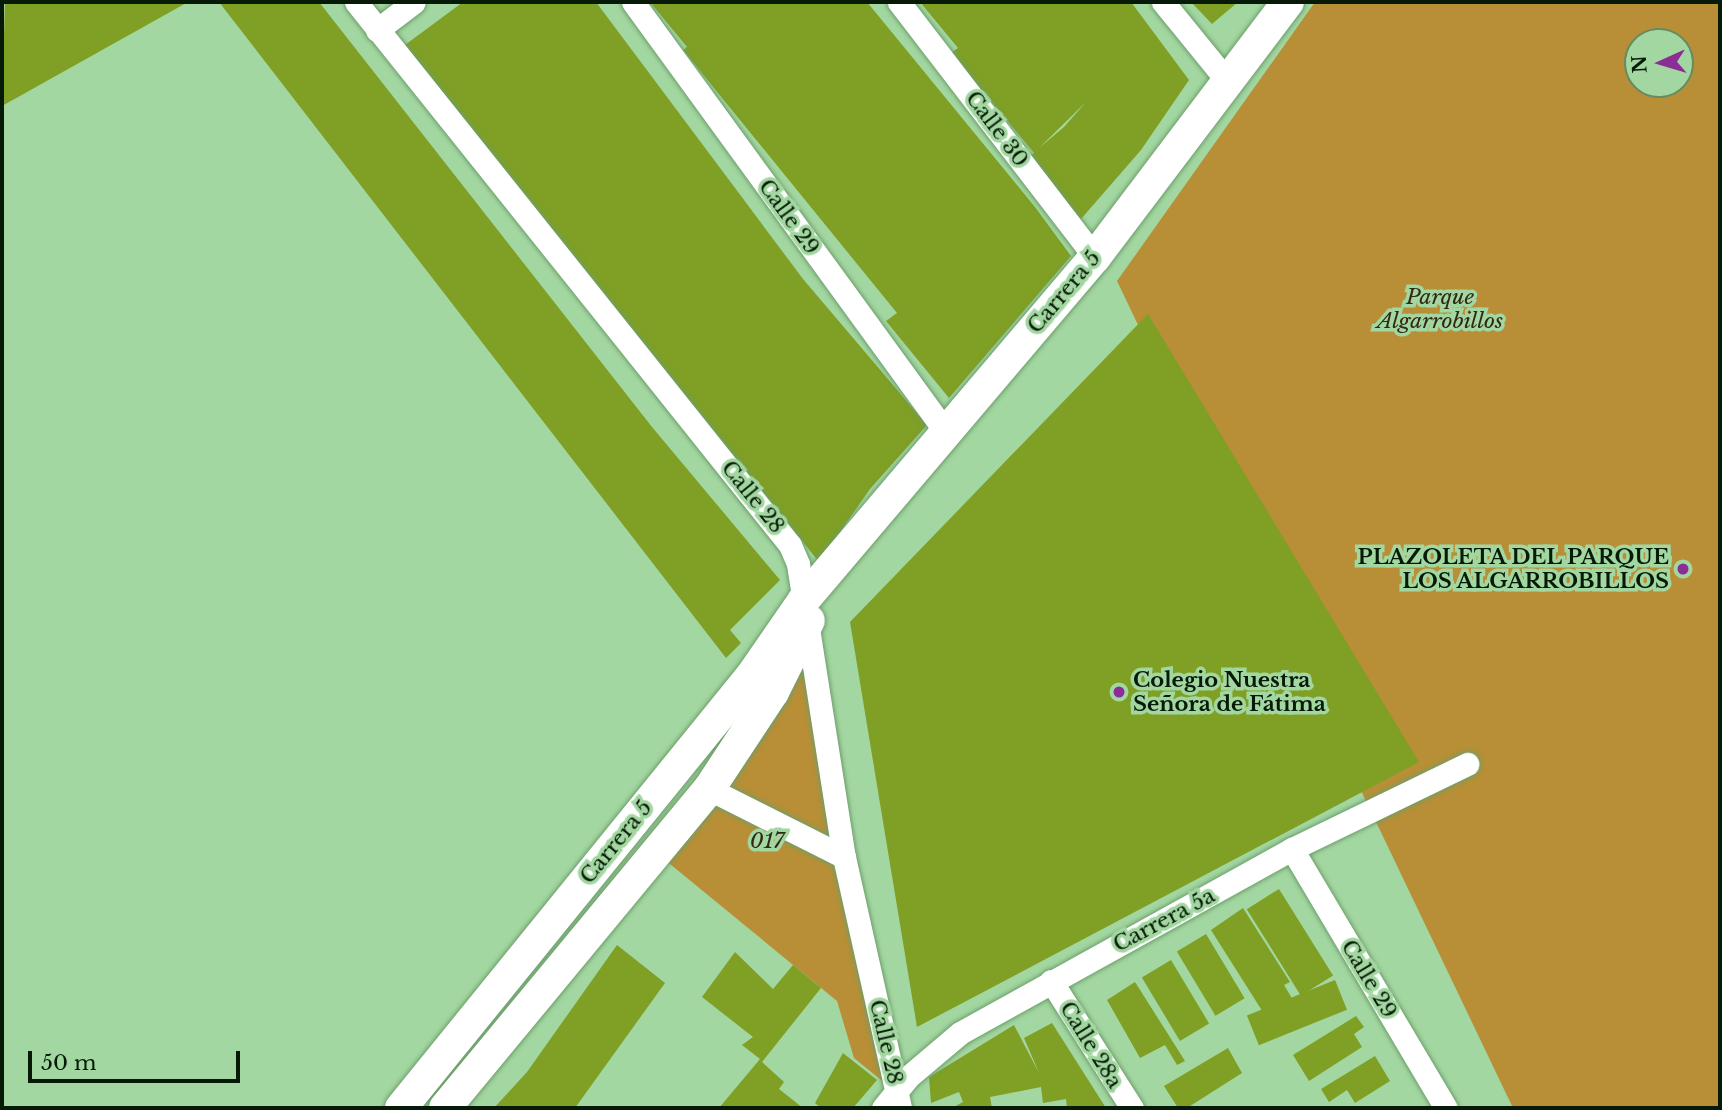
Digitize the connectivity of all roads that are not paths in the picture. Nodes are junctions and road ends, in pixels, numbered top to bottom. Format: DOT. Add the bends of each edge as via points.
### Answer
graph roads {
  1 [pos="356,2"];
  2 [pos="414,2"];
  3 [pos="633,2"];
  4 [pos="899,2"];
  5 [pos="1163,2"];
  6 [pos="1288,2"];
  7 [pos="377,30"];
  8 [pos="1228,82"];
  9 [pos="1095,257"];
  10 [pos="944,431"];
  11 [pos="806,612"];
  12 [pos="1467,764"];
  13 [pos="709,789"];
  14 [pos="1292,849"];
  15 [pos="844,857"];
  16 [pos="1051,981"];
  17 [pos="893,1103"];
  18 [pos="401,1108"];
  19 [pos="445,1108"];
  20 [pos="1132,1108"];
  21 [pos="1446,1108"];
  1 -- 7 [label="street, Calle 28"];
  2 -- 7 [label="street"];
  3 -- 10 [label="street, Calle 29"];
  4 -- 9 [label="street, Calle 30"];
  5 -- 8 [label="street"];
  6 -- 8 [label="street, Carrera 5"];
  7 -- 11 [label="street, Calle 28" via="786,538 798,564"];
  8 -- 9 [label="street, Carrera 5"];
  9 -- 10 [label="street, Carrera 5"];
  10 -- 11 [label="street, Carrera 5" via="827,573"];
  11 -- 13 [label="street, Carrera 5" via="773,692"];
  11 -- 15 [label="street, Calle 28"];
  11 -- 18 [label="street, Carrera 5"];
  12 -- 14 [label="street, Carrera 5a"];
  13 -- 15 [label="street"];
  13 -- 19 [label="street, Carrera 5"];
  14 -- 16 [label="street, Carrera 5a"];
  14 -- 21 [label="street, Calle 29"];
  15 -- 17 [label="street, Calle 28"];
  16 -- 17 [label="street, Carrera 5a" via="960,1033"];
  16 -- 20 [label="street, Calle 28a"];
}
